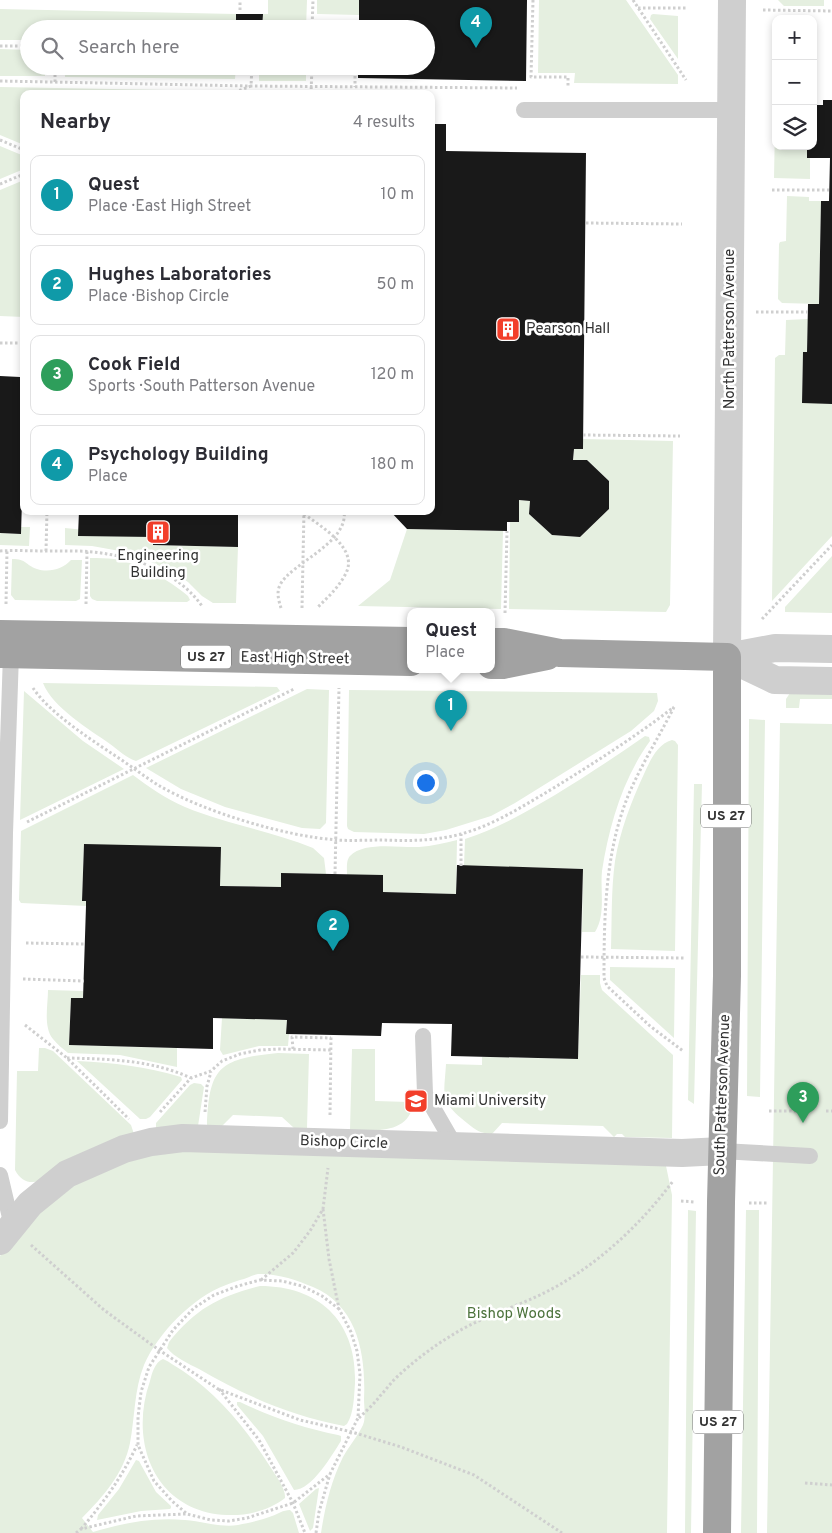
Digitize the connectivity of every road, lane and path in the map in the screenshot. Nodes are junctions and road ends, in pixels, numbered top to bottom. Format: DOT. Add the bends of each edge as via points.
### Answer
graph roads {
  1 [pos="240,0"];
  2 [pos="313,0"];
  3 [pos="533,0"];
  4 [pos="633,0"];
  5 [pos="732,0"];
  6 [pos="638,8"];
  7 [pos="686,8"];
  8 [pos="240,10"];
  9 [pos="763,10"];
  10 [pos="832,11"];
  11 [pos="312,20"];
  12 [pos="0,46"];
  13 [pos="20,46"];
  14 [pos="54,75"];
  15 [pos="252,75"];
  16 [pos="312,75"];
  17 [pos="355,75"];
  18 [pos="686,80"];
  19 [pos="0,81"];
  20 [pos="54,82"];
  21 [pos="252,86"];
  22 [pos="311,86"];
  23 [pos="355,86"];
  24 [pos="524,88"];
  25 [pos="568,88"];
  26 [pos="241,90"];
  27 [pos="311,90"];
  28 [pos="524,110"];
  29 [pos="732,110"];
  30 [pos="0,140"];
  31 [pos="20,148"];
  32 [pos="20,176"];
  33 [pos="0,184"];
  34 [pos="772,190"];
  35 [pos="830,190"];
  36 [pos="586,223"];
  37 [pos="682,224"];
  38 [pos="730,311"];
  39 [pos="808,312"];
  40 [pos="0,343"];
  41 [pos="20,343"];
  42 [pos="583,436"];
  43 [pos="680,436"];
  44 [pos="46,515"];
  45 [pos="304,515"];
  46 [pos="306,515"];
  47 [pos="345,515"];
  48 [pos="507,531"];
  49 [pos="334,538"];
  50 [pos="832,545"];
  51 [pos="7,550"];
  52 [pos="0,551"];
  53 [pos="46,551"];
  54 [pos="87,551"];
  55 [pos="303,563"];
  56 [pos="6,604"];
  57 [pos="86,604"];
  58 [pos="202,606"];
  59 [pos="281,608"];
  60 [pos="302,608"];
  61 [pos="317,608"];
  62 [pos="505,613"];
  63 [pos="762,619"];
  64 [pos="407,641"];
  65 [pos="495,642"];
  66 [pos="4,647"];
  67 [pos="832,649"];
  68 [pos="560,653"];
  69 [pos="727,657"];
  70 [pos="407,662"];
  71 [pos="495,664"];
  72 [pos="832,681"];
  73 [pos="339,682"];
  74 [pos="31,683"];
  75 [pos="299,686"];
  76 [pos="135,768"];
  77 [pos="5,833"];
  78 [pos="461,834"];
  79 [pos="336,840"];
  80 [pos="460,866"];
  81 [pos="335,874"];
  82 [pos="4,943"];
  83 [pos="85,944"];
  84 [pos="581,957"];
  85 [pos="604,958"];
  86 [pos="685,958"];
  87 [pos="2,978"];
  88 [pos="84,981"];
  89 [pos="2,1007"];
  90 [pos="423,1036"];
  91 [pos="293,1049"];
  92 [pos="330,1050"];
  93 [pos="684,1051"];
  94 [pos="67,1058"];
  95 [pos="211,1071"];
  96 [pos="191,1078"];
  97 [pos="769,1111"];
  98 [pos="796,1111"];
  99 [pos="826,1111"];
  100 [pos="832,1111"];
  101 [pos="0,1121"];
  102 [pos="203,1138"];
  103 [pos="151,1142"];
  104 [pos="329,1142"];
  105 [pos="455,1146"];
  106 [pos="722,1151"];
  107 [pos="810,1156"];
  108 [pos="677,1174"];
  109 [pos="0,1175"];
  110 [pos="681,1202"];
  111 [pos="698,1202"];
  112 [pos="749,1203"];
  113 [pos="768,1203"];
  114 [pos="323,1209"];
  115 [pos="6,1233"];
  116 [pos="260,1280"];
  117 [pos="339,1309"];
  118 [pos="159,1350"];
  119 [pos="218,1389"];
  120 [pos="358,1418"];
  121 [pos="352,1432"];
  122 [pos="138,1445"];
  123 [pos="330,1474"];
  124 [pos="804,1483"];
  125 [pos="832,1485"];
  126 [pos="293,1503"];
  127 [pos="187,1514"];
  128 [pos="81,1529"];
  129 [pos="76,1533"];
  130 [pos="305,1533"];
  131 [pos="316,1533"];
  132 [pos="562,1533"];
  133 [pos="717,1533"];
  1 -- 8 [label="path"];
  2 -- 11 [label="path"];
  3 -- 25 [label="path" via="531,77 568,77"];
  4 -- 6 [label="path"];
  5 -- 29 [label="street, North Patterson Avenue"];
  6 -- 7 [label="path"];
  6 -- 18 [label="path"];
  9 -- 10 [label="path"];
  12 -- 13 [label="path"];
  14 -- 20 [label="path"];
  15 -- 21 [label="path"];
  16 -- 22 [label="path"];
  17 -- 23 [label="path"];
  19 -- 20 [label="path"];
  20 -- 21 [label="path"];
  21 -- 22 [label="path"];
  21 -- 26 [label="path"];
  22 -- 23 [label="path"];
  22 -- 27 [label="path"];
  23 -- 24 [label="path"];
  28 -- 29 [label="lane"];
  29 -- 38 [label="street, North Patterson Avenue"];
  30 -- 31 [label="path"];
  32 -- 33 [label="path"];
  34 -- 35 [label="path"];
  36 -- 37 [label="path"];
  38 -- 39 [label="path"];
  38 -- 69 [label="street, North Patterson Avenue"];
  40 -- 41 [label="path"];
  42 -- 43 [label="path"];
  44 -- 53 [label="path"];
  45 -- 55 [label="path"];
  46 -- 49 [label="path"];
  47 -- 49 [label="path"];
  48 -- 62 [label="path"];
  49 -- 55 [label="path"];
  49 -- 61 [label="path" via="346,550 349,566 336,588"];
  50 -- 63 [label="path"];
  51 -- 52 [label="path"];
  51 -- 53 [label="path"];
  51 -- 56 [label="path"];
  53 -- 54 [label="path"];
  54 -- 57 [label="path"];
  54 -- 58 [label="path" via="132,560 165,573 193,594"];
  55 -- 59 [label="path" via="280,585 278,597"];
  55 -- 60 [label="path"];
  64 -- 66 [label="highway, East High Street / US 27"];
  65 -- 68 [label="highway"];
  66 -- 70 [label="highway, East High Street / US 27"];
  66 -- 77 [label="lane"];
  67 -- 69 [label="street" via="775,648"];
  68 -- 69 [label="highway"];
  68 -- 71 [label="highway"];
  69 -- 72 [label="street" via="775,680"];
  69 -- 106 [label="highway, South Patterson Avenue / US 27"];
  73 -- 79 [label="path"];
  74 -- 76 [label="path" via="34,690 64,719"];
  75 -- 76 [label="path"];
  76 -- 77 [label="path"];
  76 -- 79 [label="path" via="179,795 233,817 288,832"];
  77 -- 82 [label="lane"];
  78 -- 79 [label="path" via="424,841"];
  78 -- 80 [label="path"];
  78 -- 85 [label="path" via="486,826 519,809 603,758 674,707 644,762 618,826 608,874"];
  79 -- 81 [label="path"];
  82 -- 83 [label="path"];
  82 -- 87 [label="lane"];
  84 -- 85 [label="path"];
  85 -- 86 [label="path"];
  85 -- 93 [label="path" via="606,986 650,1026"];
  87 -- 88 [label="path"];
  87 -- 89 [label="lane"];
  89 -- 94 [label="path"];
  89 -- 101 [label="lane"];
  90 -- 105 [label="lane" via="425,1094"];
  91 -- 92 [label="path"];
  91 -- 92 [label="path" via="292,1037 330,1037"];
  91 -- 95 [label="path" via="240,1054 222,1061"];
  92 -- 104 [label="path"];
  94 -- 96 [label="path" via="116,1059 175,1071"];
  94 -- 103 [label="path"];
  95 -- 96 [label="path"];
  95 -- 102 [label="path"];
  96 -- 103 [label="path" via="151,1122"];
  97 -- 98 [label="path"];
  99 -- 100 [label="path"];
  102 -- 103 [label="street, Bishop Circle"];
  102 -- 104 [label="street, Bishop Circle"];
  103 -- 115 [label="street, Bishop Circle" via="124,1149 67,1174 30,1204"];
  104 -- 105 [label="street, Bishop Circle"];
  104 -- 114 [label="path"];
  105 -- 106 [label="street, Bishop Circle" via="682,1153"];
  106 -- 107 [label="lane"];
  106 -- 133 [label="highway, South Patterson Avenue / US 27"];
  108 -- 120 [label="path" via="642,1218 599,1257 543,1293 448,1337 418,1358"];
  109 -- 115 [label="lane"];
  110 -- 111 [label="path"];
  112 -- 113 [label="path"];
  114 -- 116 [label="path" via="293,1253"];
  114 -- 117 [label="path"];
  115 -- 118 [label="path" via="44,1258 104,1310"];
  116 -- 117 [label="path" via="302,1286"];
  116 -- 118 [label="path" via="214,1295 194,1308"];
  117 -- 120 [label="path" via="357,1351 360,1374"];
  118 -- 119 [label="path"];
  118 -- 122 [label="path" via="141,1392"];
  119 -- 121 [label="path" via="300,1420"];
  119 -- 126 [label="path" via="259,1440"];
  120 -- 121 [label="path"];
  121 -- 123 [label="path"];
  121 -- 132 [label="path" via="474,1475"];
  122 -- 127 [label="path" via="154,1481"];
  122 -- 128 [label="path" via="107,1498"];
  123 -- 126 [label="path"];
  123 -- 131 [label="path"];
  124 -- 125 [label="path"];
  126 -- 127 [label="path" via="247,1518 229,1520 210,1520"];
  126 -- 130 [label="path"];
  127 -- 128 [label="path" via="136,1516"];
  128 -- 129 [label="path"];
}
